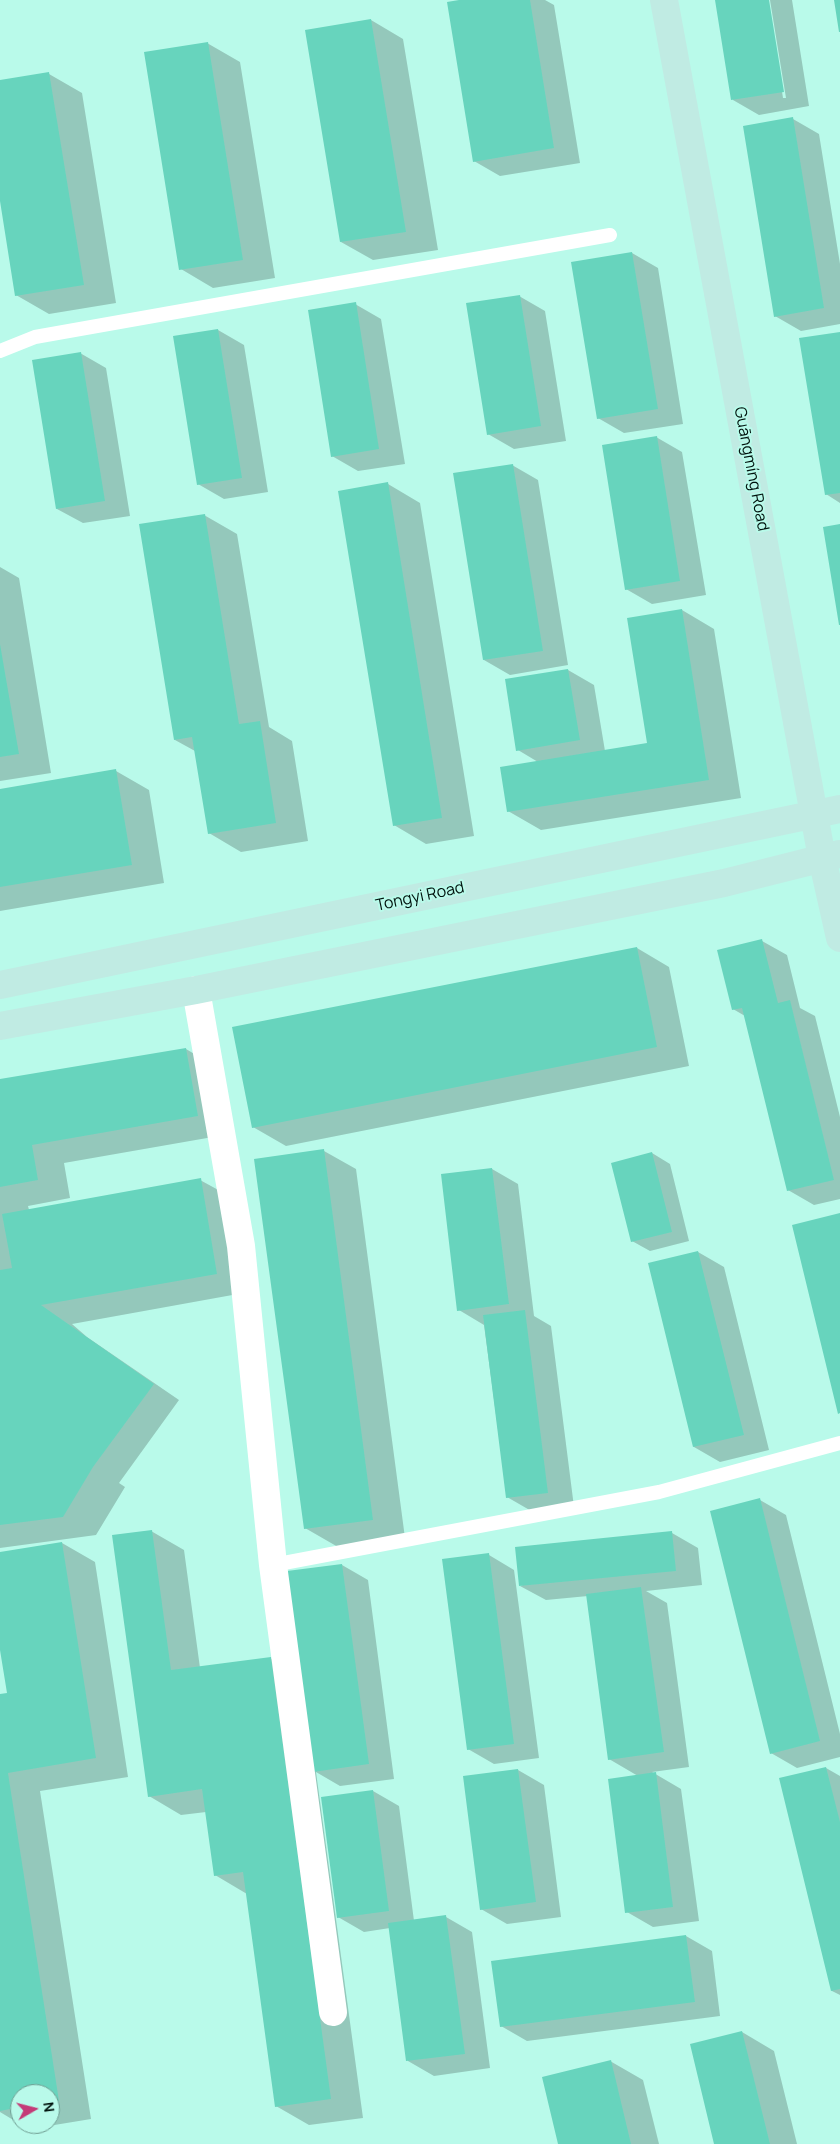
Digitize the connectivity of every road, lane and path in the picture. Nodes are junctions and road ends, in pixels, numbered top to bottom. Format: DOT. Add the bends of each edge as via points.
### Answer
graph roads {
  1 [pos="664,0"];
  2 [pos="610,235"];
  3 [pos="0,351"];
  4 [pos="828,812"];
  5 [pos="831,856"];
  6 [pos="840,938"];
  7 [pos="0,985"];
  8 [pos="196,990"];
  9 [pos="0,1026"];
  10 [pos="840,1443"];
  11 [pos="273,1565"];
  12 [pos="333,2012"];
  1 -- 4 [label="main road, Guāngmíng Road"];
  2 -- 3 [label="lane" via="35,337"];
  4 -- 5 [label="main road, Guāngmíng Road"];
  4 -- 7 [label="main road, Tongyi Road"];
  5 -- 6 [label="main road, Guāngmíng Road"];
  5 -- 8 [label="main road" via="724,883"];
  8 -- 9 [label="main road"];
  8 -- 11 [label="street" via="241,1246"];
  10 -- 11 [label="lane" via="659,1492"];
  11 -- 12 [label="street"];
}
